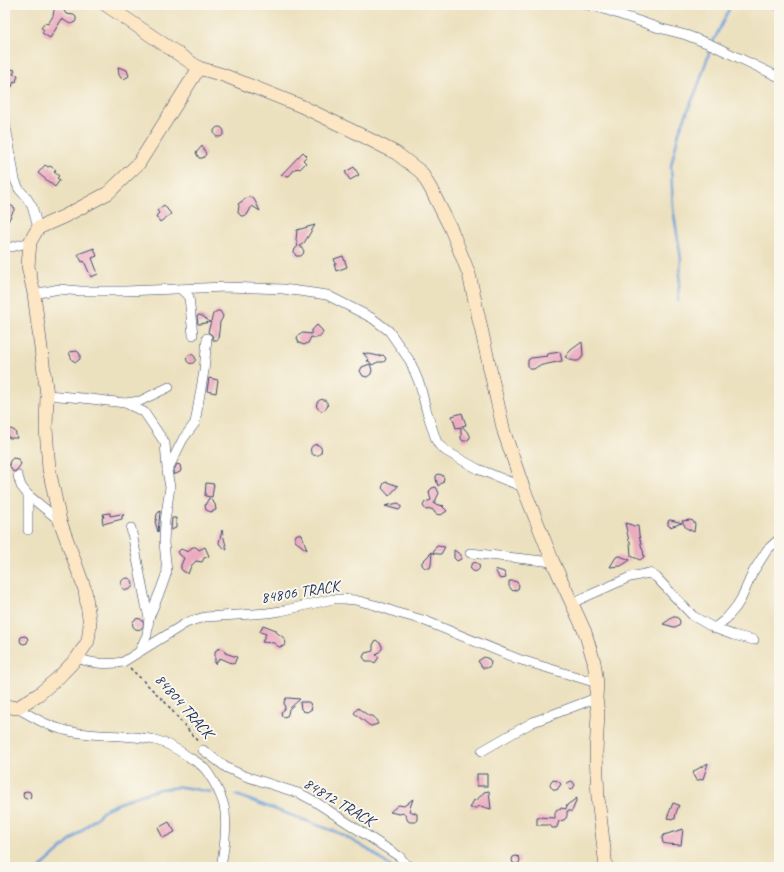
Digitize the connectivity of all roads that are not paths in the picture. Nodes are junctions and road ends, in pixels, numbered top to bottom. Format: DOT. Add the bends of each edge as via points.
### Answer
graph roads {
  1 [pos="106,5"];
  2 [pos="587,5"];
  3 [pos="199,68"];
  4 [pos="779,77"];
  5 [pos="5,123"];
  6 [pos="38,228"];
  7 [pos="30,242"];
  8 [pos="5,247"];
  9 [pos="181,289"];
  10 [pos="34,294"];
  11 [pos="193,335"];
  12 [pos="207,338"];
  13 [pos="169,386"];
  14 [pos="48,395"];
  15 [pos="125,403"];
  16 [pos="167,471"];
  17 [pos="18,476"];
  18 [pos="524,487"];
  19 [pos="28,495"];
  20 [pos="60,521"];
  21 [pos="131,528"];
  22 [pos="28,530"];
  23 [pos="779,539"];
  24 [pos="470,554"];
  25 [pos="553,562"];
  26 [pos="572,603"];
  27 [pos="149,618"];
  28 [pos="714,628"];
  29 [pos="754,640"];
  30 [pos="136,654"];
  31 [pos="77,658"];
  32 [pos="597,684"];
  33 [pos="596,698"];
  34 [pos="11,707"];
  35 [pos="203,750"];
  36 [pos="482,752"];
  37 [pos="221,867"];
  38 [pos="413,867"];
  39 [pos="606,867"];
  1 -- 3 [label="street"];
  2 -- 4 [label="street" via="686,35"];
  3 -- 6 [label="street" via="139,163 108,193"];
  3 -- 18 [label="street" via="301,106 396,153 421,172 451,229 469,274 504,432"];
  5 -- 6 [label="street" via="14,180 32,206"];
  6 -- 7 [label="street"];
  7 -- 8 [label="street"];
  7 -- 10 [label="street" via="28,266"];
  9 -- 10 [label="street" via="59,289"];
  9 -- 11 [label="street" via="189,297"];
  9 -- 18 [label="street" via="226,287 326,295 372,318 389,331 410,361 439,445 478,469"];
  10 -- 14 [label="street"];
  12 -- 16 [label="street" via="195,423 183,439"];
  13 -- 15 [label="street" via="140,401"];
  14 -- 15 [label="street"];
  14 -- 20 [label="street" via="46,428 49,469"];
  15 -- 16 [label="street" via="144,412 165,443"];
  16 -- 27 [label="street" via="170,487 164,543 167,572"];
  17 -- 19 [label="street" via="21,486"];
  18 -- 25 [label="street"];
  19 -- 20 [label="street"];
  19 -- 22 [label="street"];
  20 -- 31 [label="street" via="85,590 90,625 88,641"];
  21 -- 27 [label="street"];
  23 -- 28 [label="street" via="767,550 753,572 736,607"];
  24 -- 25 [label="street"];
  25 -- 26 [label="street"];
  26 -- 28 [label="street" via="630,577 649,573 656,577 693,616"];
  26 -- 32 [label="street" via="585,632 594,662"];
  27 -- 30 [label="street" via="147,635"];
  28 -- 29 [label="street"];
  30 -- 31 [label="street, 84806 TRACK" via="123,662 112,664"];
  30 -- 32 [label="street, 84806 TRACK" via="194,620 274,612 344,598 423,620 518,659"];
  31 -- 34 [label="street" via="39,694"];
  32 -- 33 [label="street"];
  33 -- 36 [label="street" via="533,722"];
  33 -- 39 [label="street" via="598,798"];
  34 -- 37 [label="street" via="45,724 64,730 140,738 168,744 204,768 217,788 225,811 226,838"];
  35 -- 38 [label="street, 84812 TRACK" via="227,768 314,801 400,857 406,865"];
}
